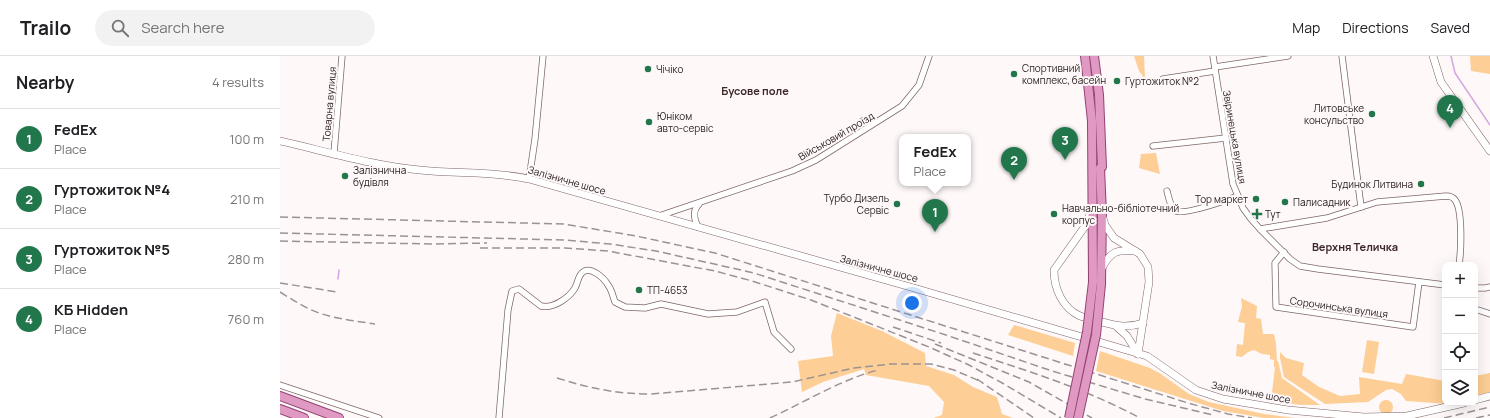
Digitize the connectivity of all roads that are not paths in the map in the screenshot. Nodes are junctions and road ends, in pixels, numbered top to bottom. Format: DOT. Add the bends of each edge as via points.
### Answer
graph roads {
  1 [pos="342,56"];
  2 [pos="543,56"];
  3 [pos="929,56"];
  4 [pos="1085,56"];
  5 [pos="1094,56"];
  6 [pos="1213,56"];
  7 [pos="1287,56"];
  8 [pos="1342,56"];
  9 [pos="1433,56"];
  10 [pos="1215,69"];
  11 [pos="1163,79"];
  12 [pos="1226,138"];
  13 [pos="280,141"];
  14 [pos="1153,146"];
  15 [pos="1490,151"];
  16 [pos="334,153"];
  17 [pos="529,179"];
  18 [pos="1168,191"];
  19 [pos="1093,193"];
  20 [pos="1238,196"];
  21 [pos="700,203"];
  22 [pos="1361,207"];
  23 [pos="1102,214"];
  24 [pos="658,216"];
  25 [pos="698,227"];
  26 [pos="1260,229"];
  27 [pos="1135,251"];
  28 [pos="1284,252"];
  29 [pos="1458,262"];
  30 [pos="1102,268"];
  31 [pos="1419,282"];
  32 [pos="1097,283"];
  33 [pos="1442,285"];
  34 [pos="1490,287"];
  35 [pos="1478,288"];
  36 [pos="1478,311"];
  37 [pos="1490,314"];
  38 [pos="1143,323"];
  39 [pos="1117,326"];
  40 [pos="791,349"];
  41 [pos="1138,354"];
  42 [pos="280,385"];
  43 [pos="280,396"];
  44 [pos="1490,396"];
  45 [pos="1478,399"];
  46 [pos="1451,406"];
  47 [pos="280,409"];
  48 [pos="304,418"];
  49 [pos="339,418"];
  50 [pos="380,418"];
  51 [pos="499,418"];
  52 [pos="1069,418"];
  53 [pos="1078,418"];
  1 -- 16 [label="street, Товарна вулиця"];
  2 -- 17 [label="street"];
  3 -- 21 [label="street, Військовий проїзд" via="919,85 902,106 884,119 816,160 792,171"];
  4 -- 19 [label="main road" via="1092,122"];
  5 -- 23 [label="main road" via="1100,116"];
  6 -- 10 [label="street, Звіринецька вулиця"];
  7 -- 10 [label="street"];
  8 -- 22 [label="street"];
  9 -- 15 [label="street" via="1441,82"];
  10 -- 11 [label="street"];
  10 -- 12 [label="street, Звіринецька вулиця"];
  12 -- 14 [label="street"];
  12 -- 20 [label="street, Звіринецька вулиця" via="1233,184"];
  13 -- 16 [label="street, Залізничне шосе"];
  16 -- 17 [label="street, Залізничне шосе" via="412,169 505,174"];
  17 -- 24 [label="street, Залізничне шосе"];
  18 -- 20 [label="street" via="1170,204 1179,212"];
  19 -- 32 [label="main road"];
  19 -- 39 [label="street" via="1088,222 1054,270 1055,284 1061,298 1074,312"];
  20 -- 26 [label="street, Звіринецька вулиця"];
  21 -- 24 [label="street, Військовий проїзд"];
  21 -- 25 [label="street" via="694,212"];
  22 -- 26 [label="street" via="1327,218"];
  22 -- 29 [label="street" via="1377,202 1446,196 1455,199 1461,235"];
  23 -- 27 [label="street" via="1105,225 1114,238"];
  23 -- 30 [label="main road"];
  24 -- 25 [label="street, Залізничне шосе"];
  25 -- 41 [label="street, Залізничне шосе"];
  26 -- 28 [label="street, Звіринецька вулиця"];
  27 -- 30 [label="street" via="1118,251 1107,258"];
  27 -- 38 [label="street" via="1145,259 1150,274"];
  28 -- 31 [label="street, Звіринецька вулиця" via="1300,266"];
  28 -- 31 [label="street, Сорочинська вулиця" via="1275,264 1276,308 1413,327"];
  30 -- 32 [label="main road"];
  31 -- 33 [label="street, Звіринецька вулиця"];
  32 -- 52 [label="main road, bridge"];
  32 -- 53 [label="main road, bridge" via="1096,335"];
  34 -- 35 [label="street"];
  36 -- 37 [label="street"];
  38 -- 39 [label="street"];
  38 -- 41 [label="street"];
  39 -- 41 [label="street"];
  40 -- 51 [label="street" via="774,332 765,302 737,312 708,314 661,304 644,308 625,307 615,302 606,281 592,271 584,271 574,290 551,306 541,306 519,289 512,291 508,310"];
  41 -- 46 [label="street, Залізничне шосе" via="1153,360 1196,390 1209,395 1288,410 1387,417 1407,416"];
  42 -- 50 [label="street"];
  43 -- 49 [label="main road"];
  44 -- 45 [label="street"];
  47 -- 48 [label="main road"];
}
